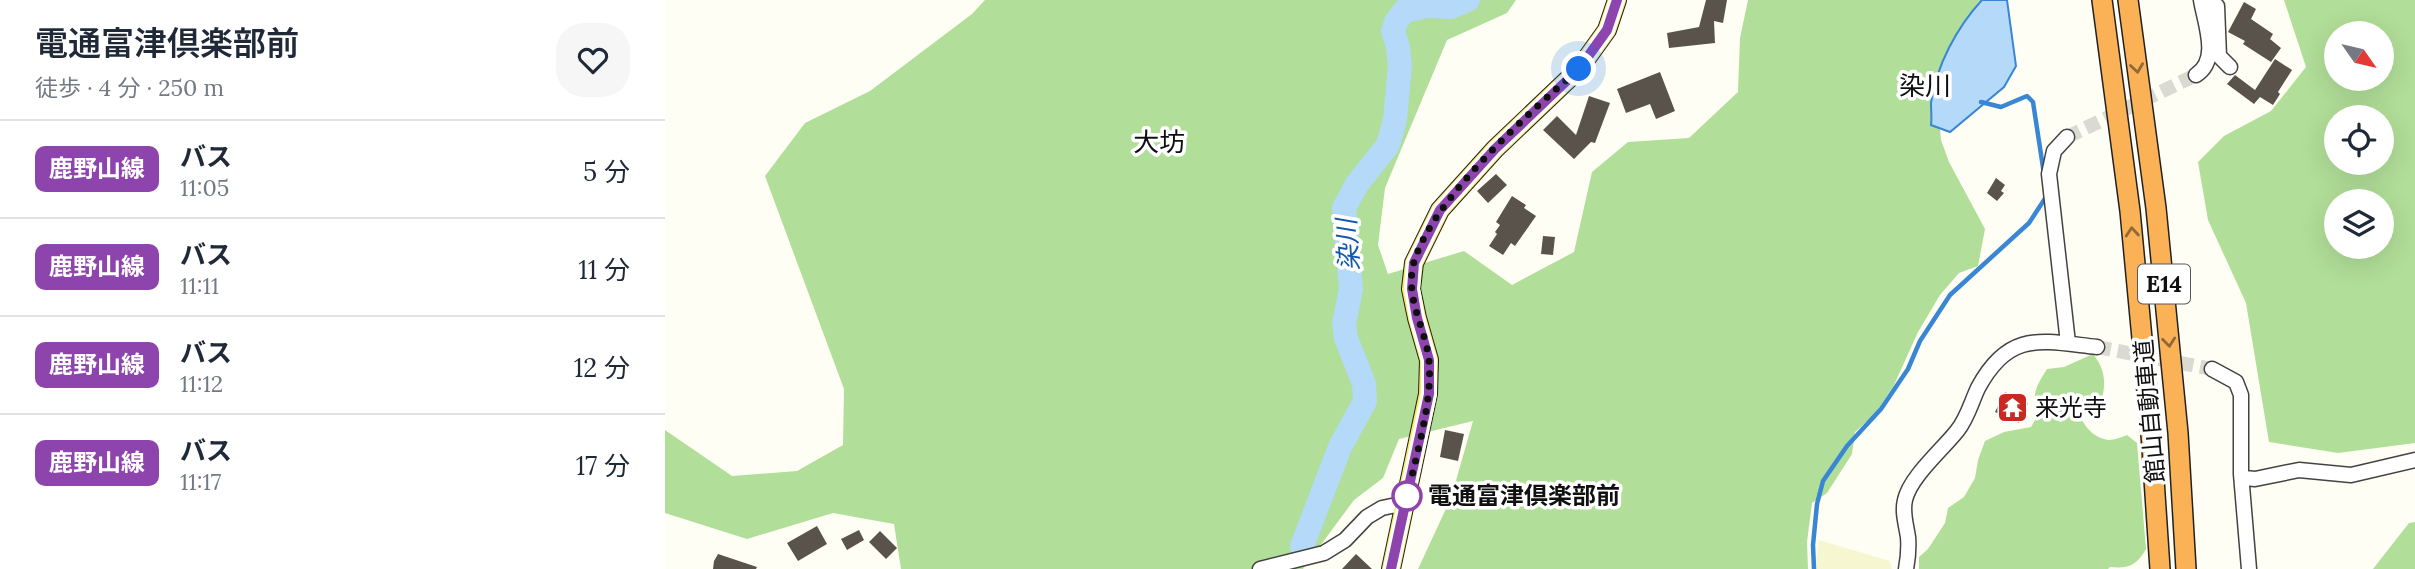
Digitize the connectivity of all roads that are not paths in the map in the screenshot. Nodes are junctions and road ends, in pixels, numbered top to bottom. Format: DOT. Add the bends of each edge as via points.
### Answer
graph roads {
  1 [pos="1617,0"];
  2 [pos="2102,0"];
  3 [pos="2128,0"];
  4 [pos="2201,3"];
  5 [pos="2230,67"];
  6 [pos="2196,75"];
  7 [pos="2067,137"];
  8 [pos="2068,343"];
  9 [pos="2097,347"];
  10 [pos="2212,369"];
  11 [pos="2415,460"];
  12 [pos="2241,474"];
  13 [pos="1406,503"];
  14 [pos="1260,569"];
  15 [pos="1391,569"];
  16 [pos="1906,569"];
  17 [pos="2160,569"];
  18 [pos="2186,569"];
  19 [pos="2249,569"];
  1 -- 13 [label="main road" via="1607,30 1579,69 1495,149 1440,210 1414,263 1412,289 1429,360 1429,394"];
  17 -- 2 [label="highway, 館山自動車道 / E14, one-way" via="2130,211"];
  3 -- 18 [label="highway, 館山自動車道 / E14, one-way" via="2156,208"];
  4 -- 5 [label="street" via="2217,6 2219,57"];
  4 -- 6 [label="street" via="2210,54 2204,70"];
  7 -- 8 [label="street" via="2054,151 2049,174"];
  8 -- 9 [label="street"];
  8 -- 16 [label="street" via="2027,343 2003,353 1986,373 1963,424 1915,479 1905,498"];
  10 -- 12 [label="street" via="2237,382 2241,395"];
  11 -- 12 [label="street" via="2351,475 2299,470 2255,479"];
  12 -- 19 [label="street"];
  13 -- 14 [label="street" via="1367,517 1345,540 1324,553"];
  13 -- 15 [label="main road"];
}
